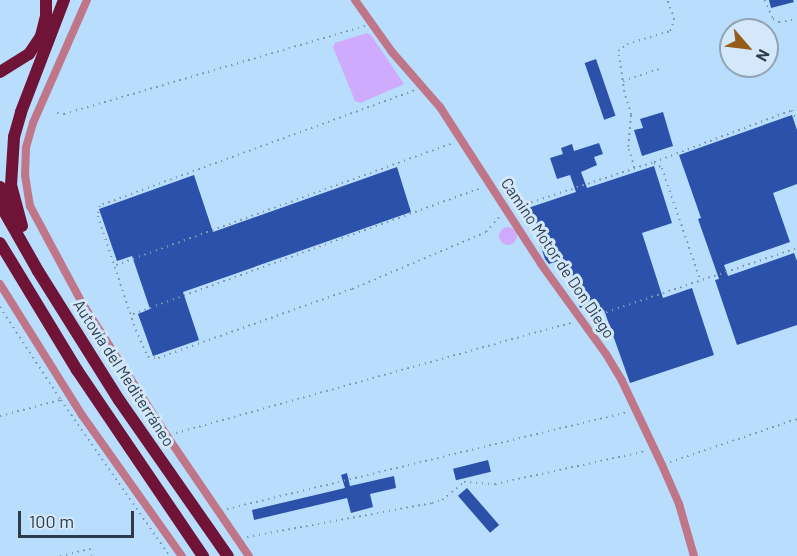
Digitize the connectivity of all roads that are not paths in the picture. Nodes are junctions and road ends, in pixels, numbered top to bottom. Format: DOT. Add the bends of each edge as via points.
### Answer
graph roads {
  1 [pos="46,0"];
  2 [pos="64,0"];
  3 [pos="87,0"];
  4 [pos="355,0"];
  5 [pos="0,72"];
  6 [pos="0,187"];
  7 [pos="0,204"];
  8 [pos="22,226"];
  9 [pos="0,243"];
  10 [pos="0,255"];
  11 [pos="20,277"];
  12 [pos="0,284"];
  13 [pos="163,462"];
  14 [pos="182,556"];
  15 [pos="203,556"];
  16 [pos="228,556"];
  17 [pos="249,556"];
  18 [pos="694,556"];
  1 -- 5 [label="highway" via="41,36 29,54"];
  2 -- 8 [label="highway" via="14,136 11,184"];
  3 -- 17 [label="street" via="33,123 26,148 30,206 82,303"];
  4 -- 18 [label="street, Camino Motor de Don Diego" via="462,140 606,354 637,410 679,504"];
  6 -- 8 [label="highway"];
  7 -- 13 [label="highway, Autovía del Mediterráneo" via="119,400"];
  8 -- 13 [label="highway"];
  9 -- 11 [label="highway"];
  10 -- 11 [label="highway"];
  11 -- 15 [label="highway" via="129,449"];
  12 -- 14 [label="street" via="82,415"];
  13 -- 16 [label="highway, Autovía del Mediterráneo"];
}
